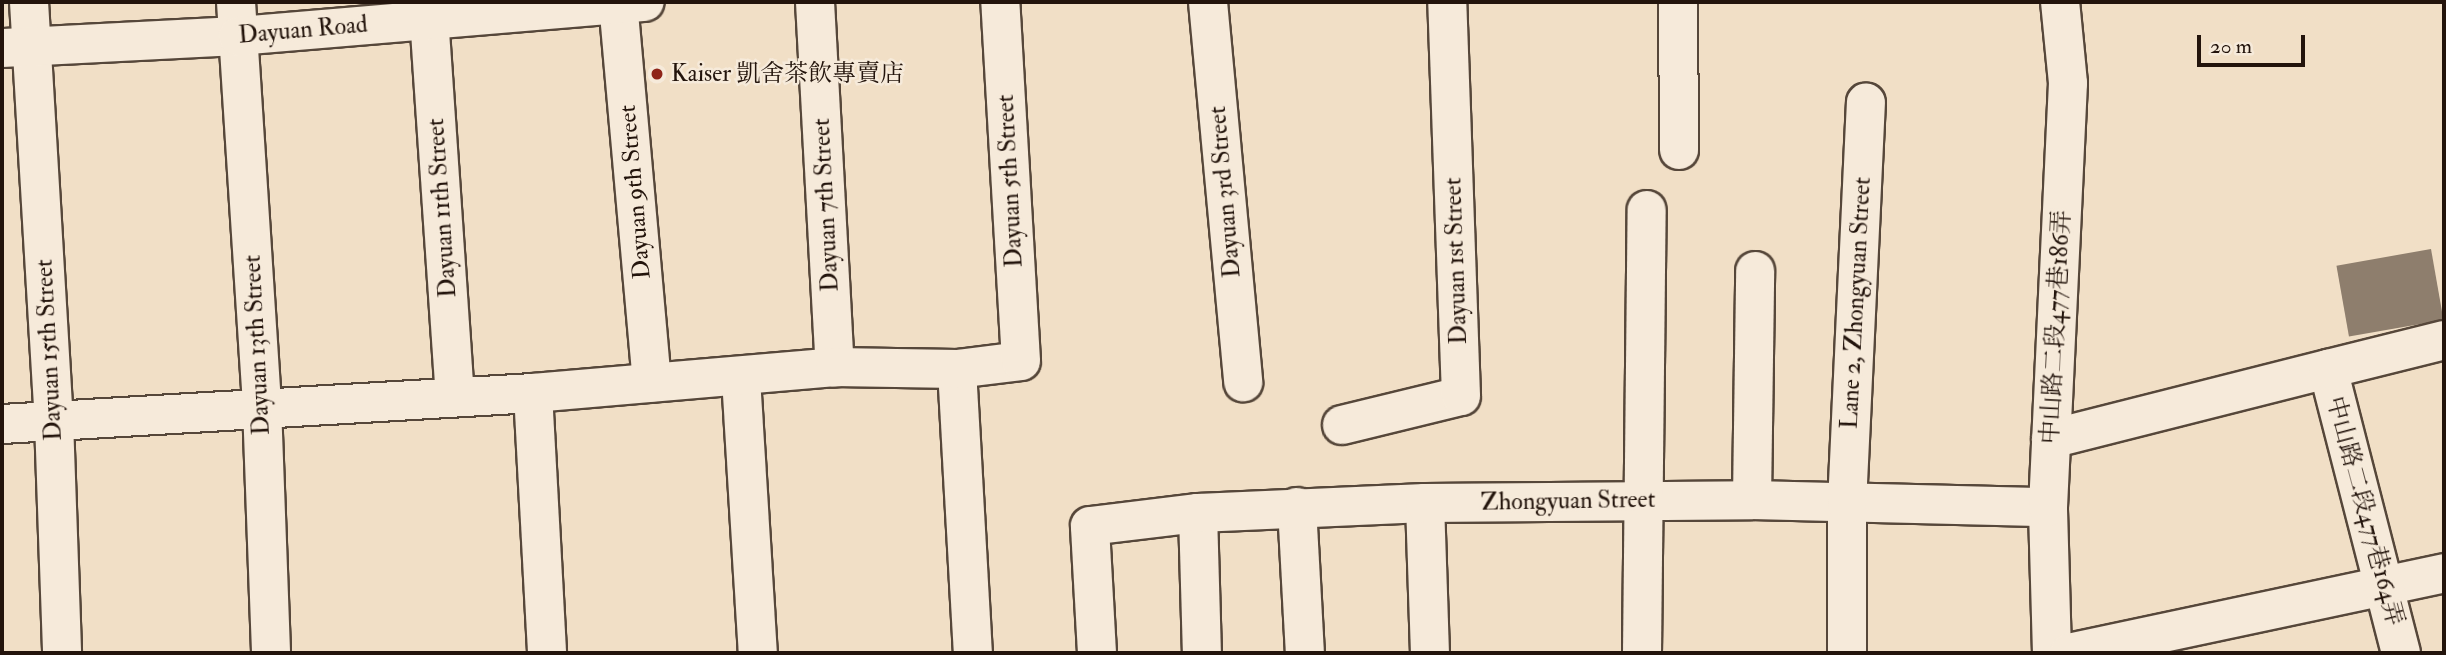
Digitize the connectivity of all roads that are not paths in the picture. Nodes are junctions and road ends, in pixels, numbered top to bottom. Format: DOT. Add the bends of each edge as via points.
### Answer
graph roads {
  1 [pos="29,2"];
  2 [pos="627,2"];
  3 [pos="815,2"];
  4 [pos="1000,2"];
  5 [pos="1208,2"];
  6 [pos="1447,2"];
  7 [pos="1678,2"];
  8 [pos="2060,2"];
  9 [pos="428,10"];
  10 [pos="237,19"];
  11 [pos="17,47"];
  12 [pos="1866,102"];
  13 [pos="1679,150"];
  14 [pos="1647,210"];
  15 [pos="1755,271"];
  16 [pos="2444,340"];
  17 [pos="835,367"];
  18 [pos="957,369"];
  19 [pos="2328,369"];
  20 [pos="741,379"];
  21 [pos="652,382"];
  22 [pos="1243,382"];
  23 [pos="533,393"];
  24 [pos="455,397"];
  25 [pos="262,406"];
  26 [pos="54,421"];
  27 [pos="2,424"];
  28 [pos="1342,425"];
  29 [pos="2051,439"];
  30 [pos="1644,499"];
  31 [pos="1752,500"];
  32 [pos="1425,503"];
  33 [pos="1847,504"];
  34 [pos="1297,507"];
  35 [pos="2048,507"];
  36 [pos="1198,513"];
  37 [pos="2444,573"];
  38 [pos="2384,586"];
  39 [pos="62,653"];
  40 [pos="271,653"];
  41 [pos="547,653"];
  42 [pos="758,653"];
  43 [pos="973,653"];
  44 [pos="1097,653"];
  45 [pos="1202,653"];
  46 [pos="1305,653"];
  47 [pos="1430,653"];
  48 [pos="1642,653"];
  49 [pos="1847,653"];
  50 [pos="2052,653"];
  51 [pos="2069,653"];
  52 [pos="2401,653"];
  1 -- 11 [label="street, Dayuan 15th Street"];
  2 -- 9 [label="street, Dayuan Road"];
  2 -- 21 [label="street, Dayuan 9th Street"];
  3 -- 17 [label="street, Dayuan 7th Street"];
  4 -- 18 [label="street, Dayuan 5th Street" via="1021,361"];
  5 -- 22 [label="street, Dayuan 3rd Street"];
  6 -- 28 [label="street, Dayuan 1st Street" via="1461,396"];
  7 -- 13 [label="street"];
  8 -- 29 [label="street, 中山路二段477巷186弄" via="2068,83"];
  9 -- 10 [label="street, Dayuan Road"];
  9 -- 24 [label="street, Dayuan 11th Street"];
  10 -- 11 [label="street, Dayuan Road"];
  10 -- 25 [label="street, Dayuan 13th Street"];
  11 -- 26 [label="street, Dayuan 15th Street"];
  12 -- 33 [label="street, Lane 2, Zhongyuan Street"];
  14 -- 30 [label="street"];
  15 -- 31 [label="street"];
  16 -- 19 [label="street, 中山路二段477巷164弄"];
  17 -- 18 [label="street"];
  17 -- 20 [label="street"];
  18 -- 43 [label="street"];
  19 -- 29 [label="street, 中山路二段477巷164弄"];
  19 -- 38 [label="street, 中山路二段477巷164弄"];
  20 -- 21 [label="street"];
  20 -- 42 [label="street"];
  21 -- 23 [label="street"];
  23 -- 24 [label="street"];
  23 -- 41 [label="street"];
  24 -- 25 [label="street"];
  25 -- 26 [label="street"];
  25 -- 40 [label="street, Dayuan 13th Street"];
  26 -- 27 [label="street"];
  26 -- 39 [label="street, Dayuan 15th Street"];
  29 -- 35 [label="street, 中山路二段477巷186弄"];
  30 -- 31 [label="street, Zhongyuan Street"];
  30 -- 32 [label="street, Zhongyuan Street"];
  30 -- 48 [label="street"];
  31 -- 33 [label="street, Zhongyuan Street"];
  32 -- 34 [label="street, Zhongyuan Street"];
  32 -- 47 [label="street"];
  33 -- 35 [label="street, Zhongyuan Street"];
  33 -- 49 [label="street, Lane 2, Zhongyuan Street"];
  34 -- 36 [label="street, Zhongyuan Street"];
  34 -- 46 [label="street"];
  35 -- 50 [label="street, 中山路二段477巷186弄"];
  36 -- 44 [label="street, Zhongyuan Street" via="1090,526"];
  36 -- 45 [label="street"];
  37 -- 38 [label="street"];
  38 -- 51 [label="street"];
  38 -- 52 [label="street, 中山路二段477巷164弄"];
}
